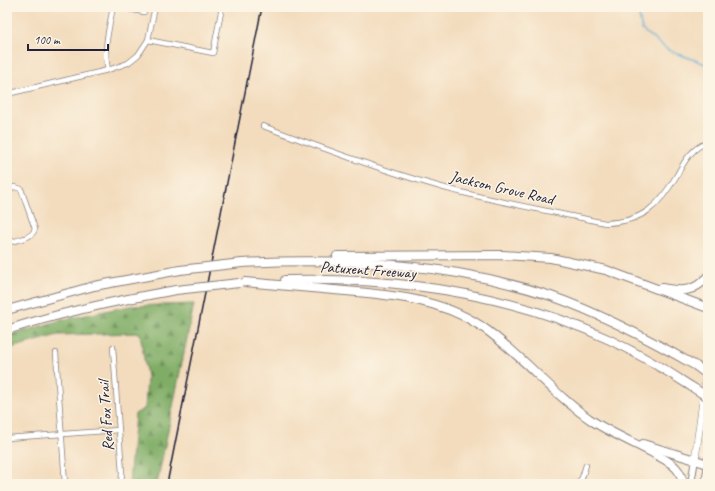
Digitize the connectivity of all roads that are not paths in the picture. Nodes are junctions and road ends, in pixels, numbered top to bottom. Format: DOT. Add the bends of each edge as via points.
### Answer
graph roads {
  1 [pos="113,7"];
  2 [pos="118,7"];
  3 [pos="156,7"];
  4 [pos="222,7"];
  5 [pos="144,12"];
  6 [pos="148,40"];
  7 [pos="108,70"];
  8 [pos="7,94"];
  9 [pos="263,126"];
  10 [pos="708,142"];
  11 [pos="7,189"];
  12 [pos="7,244"];
  13 [pos="266,262"];
  14 [pos="708,276"];
  15 [pos="242,283"];
  16 [pos="649,286"];
  17 [pos="708,308"];
  18 [pos="7,310"];
  19 [pos="7,330"];
  20 [pos="113,347"];
  21 [pos="56,353"];
  22 [pos="708,364"];
  23 [pos="708,374"];
  24 [pos="708,397"];
  25 [pos="119,430"];
  26 [pos="618,434"];
  27 [pos="62,435"];
  28 [pos="7,438"];
  29 [pos="695,459"];
  30 [pos="708,464"];
  31 [pos="586,465"];
  32 [pos="65,484"];
  33 [pos="121,484"];
  34 [pos="576,484"];
  35 [pos="683,484"];
  36 [pos="691,484"];
  37 [pos="705,484"];
  1 -- 7 [label="street" via="105,47"];
  2 -- 5 [label="street"];
  3 -- 6 [label="street"];
  4 -- 6 [label="street" via="213,53"];
  6 -- 7 [label="street" via="134,59"];
  7 -- 8 [label="street"];
  9 -- 10 [label="street, Jackson Grove Road" via="347,158 441,187 605,223 615,223 645,214 670,188 693,150"];
  11 -- 12 [label="street" via="15,187 22,190 35,229 32,234"];
  13 -- 16 [label="highway" via="329,256 522,256 551,258 586,265"];
  13 -- 18 [label="highway, Patuxent Freeway, bridge" via="180,270 94,286"];
  13 -- 23 [label="highway, Patuxent Freeway, bridge" via="329,261 402,266 497,281 551,296 584,309 641,335"];
  14 -- 16 [label="highway" via="697,287 689,290"];
  15 -- 19 [label="highway, Patuxent Freeway, bridge" via="136,297"];
  15 -- 24 [label="highway, Patuxent Freeway, bridge" via="297,280 368,281 435,288 507,303 578,326 610,340"];
  15 -- 26 [label="highway" via="397,296 454,312 496,338 569,403 596,423"];
  16 -- 17 [label="highway"];
  20 -- 25 [label="street, Red Fox Trail"];
  21 -- 27 [label="street"];
  22 -- 29 [label="main road"];
  25 -- 27 [label="street"];
  25 -- 33 [label="street, Red Fox Trail"];
  26 -- 29 [label="highway" via="642,444"];
  26 -- 35 [label="highway" via="670,462 680,473"];
  27 -- 28 [label="street"];
  27 -- 32 [label="street"];
  29 -- 30 [label="highway"];
  29 -- 36 [label="main road"];
  30 -- 37 [label="main road"];
  31 -- 34 [label="street" via="582,478"];
}
